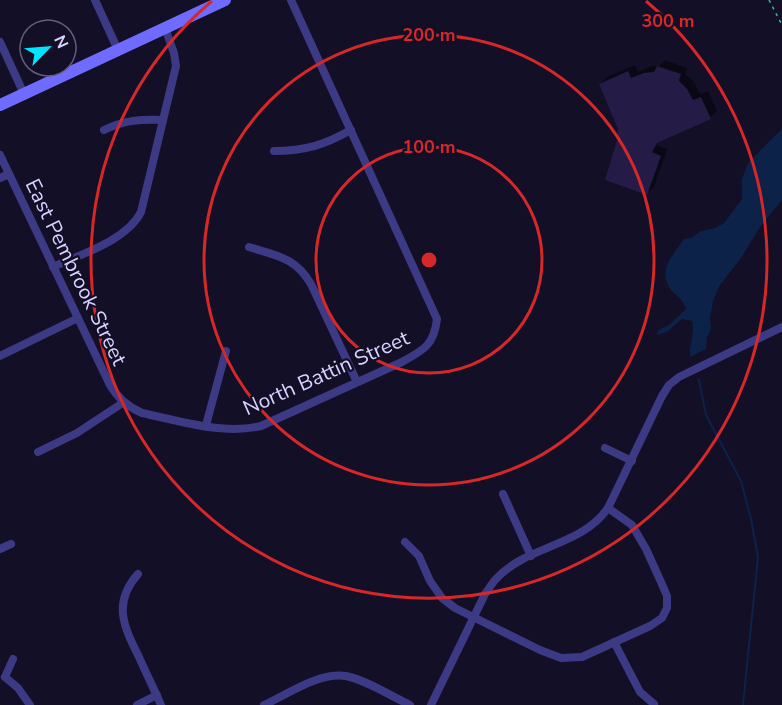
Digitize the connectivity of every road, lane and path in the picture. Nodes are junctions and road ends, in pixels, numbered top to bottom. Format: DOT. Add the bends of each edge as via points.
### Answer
graph roads {
  1 [pos="94,0"];
  2 [pos="225,0"];
  3 [pos="291,0"];
  4 [pos="769,0"];
  5 [pos="210,3"];
  6 [pos="782,26"];
  7 [pos="165,28"];
  8 [pos="0,42"];
  9 [pos="118,50"];
  10 [pos="24,94"];
  11 [pos="0,105"];
  12 [pos="163,120"];
  13 [pos="104,130"];
  14 [pos="351,130"];
  15 [pos="274,151"];
  16 [pos="0,155"];
  17 [pos="9,174"];
  18 [pos="0,178"];
  19 [pos="249,248"];
  20 [pos="54,267"];
  21 [pos="78,318"];
  22 [pos="782,327"];
  23 [pos="226,351"];
  24 [pos="0,356"];
  25 [pos="357,382"];
  26 [pos="124,402"];
  27 [pos="207,425"];
  28 [pos="604,448"];
  29 [pos="38,452"];
  30 [pos="632,461"];
  31 [pos="503,494"];
  32 [pos="608,508"];
  33 [pos="405,542"];
  34 [pos="11,543"];
  35 [pos="0,549"];
  36 [pos="531,556"];
  37 [pos="138,574"];
  38 [pos="474,618"];
  39 [pos="614,642"];
  40 [pos="13,659"];
  41 [pos="2,677"];
  42 [pos="157,695"];
  43 [pos="654,704"];
  44 [pos="30,705"];
  45 [pos="137,705"];
  46 [pos="161,705"];
  47 [pos="264,705"];
  48 [pos="410,705"];
  49 [pos="430,705"];
  1 -- 9 [label="street"];
  2 -- 5 [label="main road"];
  3 -- 14 [label="street"];
  4 -- 6 [label="path"];
  5 -- 7 [label="main road"];
  7 -- 9 [label="main road"];
  7 -- 12 [label="street" via="176,66"];
  8 -- 10 [label="street"];
  9 -- 10 [label="main road"];
  10 -- 11 [label="main road"];
  12 -- 13 [label="street" via="140,119"];
  12 -- 20 [label="street" via="135,223 117,237"];
  14 -- 15 [label="street" via="313,147"];
  14 -- 25 [label="street, North Battin Street" via="437,319 432,341 422,351"];
  16 -- 17 [label="street, East Pembrook Street"];
  17 -- 18 [label="street"];
  17 -- 20 [label="street, East Pembrook Street"];
  19 -- 25 [label="street" via="286,259 304,272"];
  20 -- 21 [label="street, East Pembrook Street"];
  21 -- 24 [label="street"];
  21 -- 26 [label="street, East Pembrook Street" via="109,384"];
  22 -- 30 [label="street" via="669,385"];
  23 -- 27 [label="street"];
  25 -- 27 [label="street, North Battin Street" via="261,426 244,430"];
  26 -- 27 [label="street, North Battin Street" via="142,413"];
  26 -- 29 [label="street" via="77,433"];
  28 -- 30 [label="street"];
  30 -- 32 [label="street"];
  31 -- 36 [label="street"];
  32 -- 36 [label="street" via="585,531"];
  32 -- 39 [label="street" via="632,525 667,596 662,618"];
  33 -- 38 [label="street" via="419,556 442,598"];
  34 -- 35 [label="street"];
  36 -- 38 [label="street" via="496,579"];
  37 -- 42 [label="street" via="127,586 123,622"];
  38 -- 39 [label="street" via="561,658 582,657"];
  38 -- 49 [label="street"];
  39 -- 43 [label="street" via="640,692"];
  40 -- 41 [label="street"];
  41 -- 44 [label="street" via="18,688"];
  42 -- 45 [label="street"];
  42 -- 46 [label="street"];
  47 -- 48 [label="street" via="331,676 347,676"];
}
